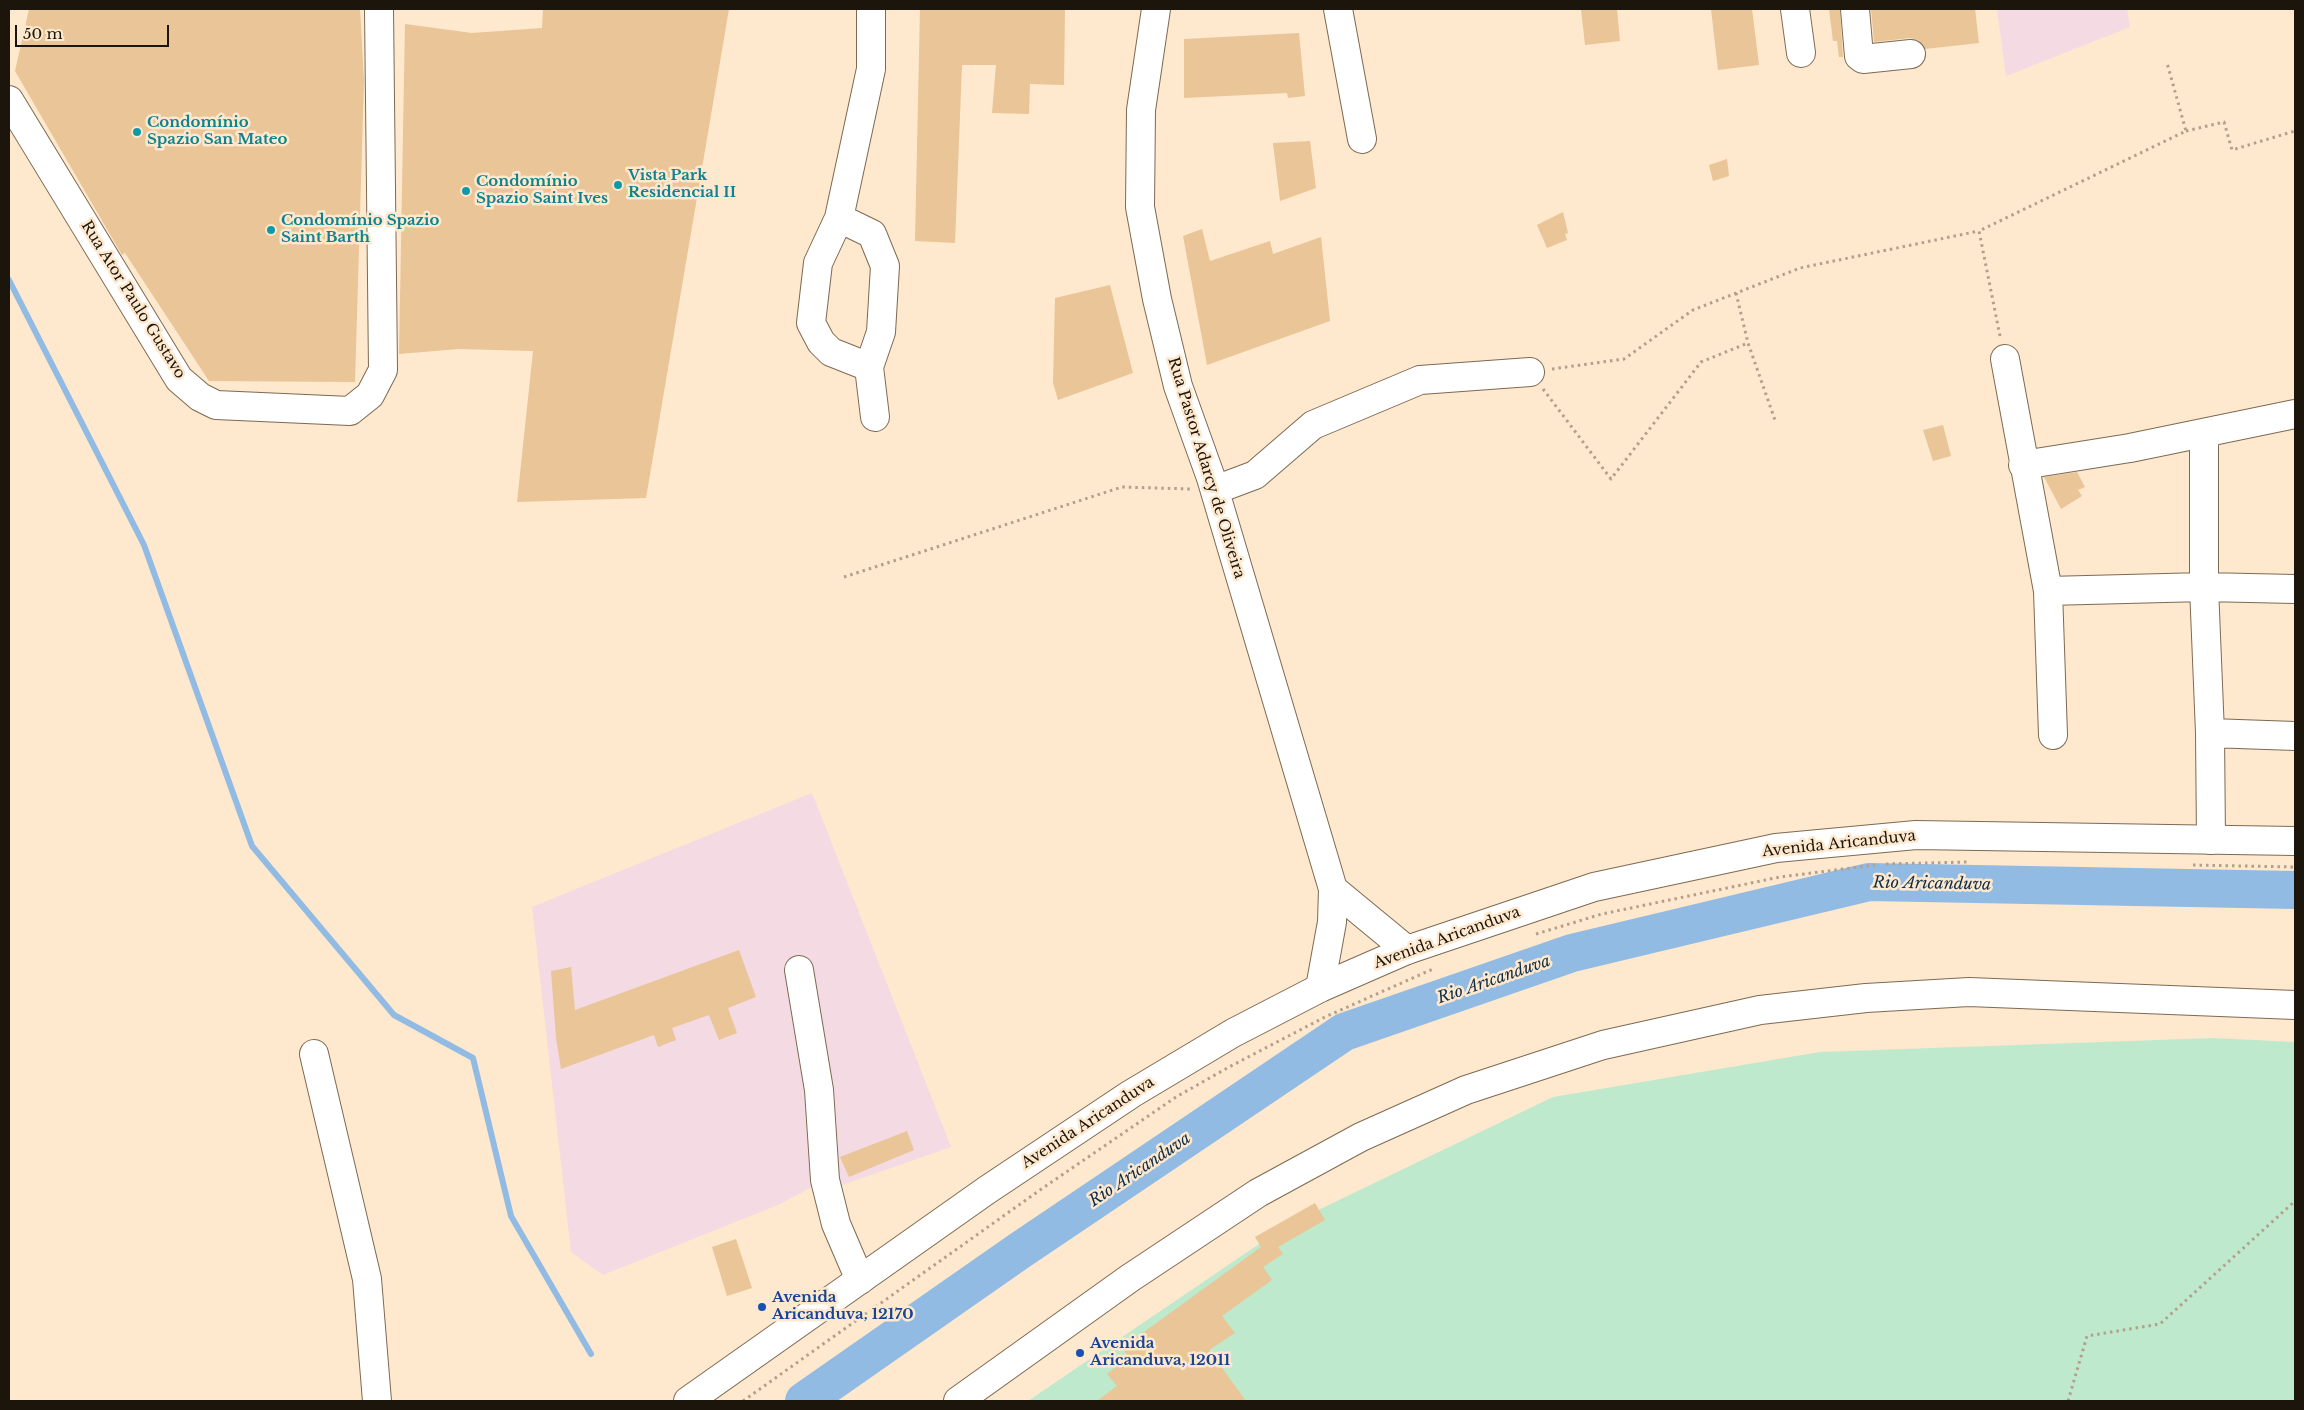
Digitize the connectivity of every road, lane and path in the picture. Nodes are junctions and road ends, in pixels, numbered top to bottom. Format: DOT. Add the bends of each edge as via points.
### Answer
graph roads {
  1 [pos="379,9"];
  2 [pos="871,9"];
  3 [pos="1156,9"];
  4 [pos="1338,9"];
  5 [pos="1795,9"];
  6 [pos="1855,9"];
  7 [pos="1801,53"];
  8 [pos="1911,54"];
  9 [pos="2167,63"];
  10 [pos="9,100"];
  11 [pos="2186,131"];
  12 [pos="2295,131"];
  13 [pos="1362,139"];
  14 [pos="839,218"];
  15 [pos="1979,231"];
  16 [pos="1736,293"];
  17 [pos="1748,343"];
  18 [pos="2005,359"];
  19 [pos="869,367"];
  20 [pos="1530,372"];
  21 [pos="2295,414"];
  22 [pos="875,417"];
  23 [pos="1776,423"];
  24 [pos="2204,434"];
  25 [pos="2023,465"];
  26 [pos="1214,490"];
  27 [pos="844,577"];
  28 [pos="2204,587"];
  29 [pos="2295,589"];
  30 [pos="2048,591"];
  31 [pos="2210,733"];
  32 [pos="2053,735"];
  33 [pos="2295,736"];
  34 [pos="2211,840"];
  35 [pos="2295,841"];
  36 [pos="1970,862"];
  37 [pos="2190,865"];
  38 [pos="2295,867"];
  39 [pos="1333,889"];
  40 [pos="1528,936"];
  41 [pos="1406,950"];
  42 [pos="1442,966"];
  43 [pos="799,970"];
  44 [pos="1320,988"];
  45 [pos="2295,1005"];
  46 [pos="314,1054"];
  47 [pos="2295,1201"];
  48 [pos="860,1280"];
  49 [pos="376,1401"];
  50 [pos="688,1401"];
  51 [pos="743,1401"];
  52 [pos="958,1401"];
  53 [pos="2068,1401"];
  1 -- 10 [label="main road, Rua Ator Paulo Gustavo" via="382,370 370,395 350,412 216,405 179,380"];
  2 -- 14 [label="main road" via="871,69"];
  3 -- 26 [label="main road, Rua Pastor Adarcy de Oliveira" via="1141,110 1140,207 1178,386"];
  4 -- 13 [label="main road"];
  5 -- 7 [label="main road"];
  6 -- 8 [label="main road" via="1859,56 1863,60"];
  9 -- 11 [label="path"];
  11 -- 12 [label="path" via="2224,122 2232,150"];
  11 -- 15 [label="path"];
  14 -- 19 [label="main road" via="872,234 885,266 881,332"];
  14 -- 19 [label="main road" via="818,263 811,323 821,342 831,352"];
  15 -- 16 [label="path" via="1800,268"];
  15 -- 18 [label="path"];
  16 -- 17 [label="path"];
  16 -- 20 [label="path" via="1693,310 1624,359"];
  17 -- 20 [label="path" via="1701,362 1611,479"];
  17 -- 23 [label="path"];
  18 -- 25 [label="main road"];
  19 -- 22 [label="main road"];
  20 -- 26 [label="main road" via="1420,380 1313,425 1255,475"];
  21 -- 24 [label="main road"];
  24 -- 25 [label="main road"];
  24 -- 28 [label="main road"];
  25 -- 30 [label="main road"];
  26 -- 27 [label="path" via="1122,488"];
  26 -- 39 [label="main road, Rua Pastor Adarcy de Oliveira"];
  28 -- 29 [label="main road"];
  28 -- 30 [label="main road"];
  28 -- 31 [label="main road"];
  30 -- 32 [label="main road"];
  31 -- 33 [label="main road"];
  31 -- 34 [label="main road"];
  34 -- 35 [label="main road, Avenida Aricanduva"];
  34 -- 41 [label="main road, Avenida Aricanduva" via="1916,835 1776,848 1594,887"];
  36 -- 40 [label="path" via="1884,864 1780,877 1602,914"];
  37 -- 38 [label="path"];
  39 -- 41 [label="main road"];
  39 -- 44 [label="main road, Rua Pastor Adarcy de Oliveira" via="1332,922"];
  41 -- 44 [label="main road, Avenida Aricanduva"];
  42 -- 51 [label="path" via="1325,1018 1229,1066 1176,1098 1040,1190"];
  43 -- 48 [label="main road" via="819,1090 825,1180 836,1224"];
  44 -- 48 [label="main road, Avenida Aricanduva" via="1233,1033 1131,1094"];
  45 -- 52 [label="main road" via="1969,992 1866,998 1760,1010 1603,1045 1466,1090 1361,1137 1258,1193 1130,1278"];
  46 -- 49 [label="main road" via="367,1279"];
  47 -- 53 [label="path" via="2160,1324 2087,1336"];
  48 -- 50 [label="main road, Avenida Aricanduva"];
}
